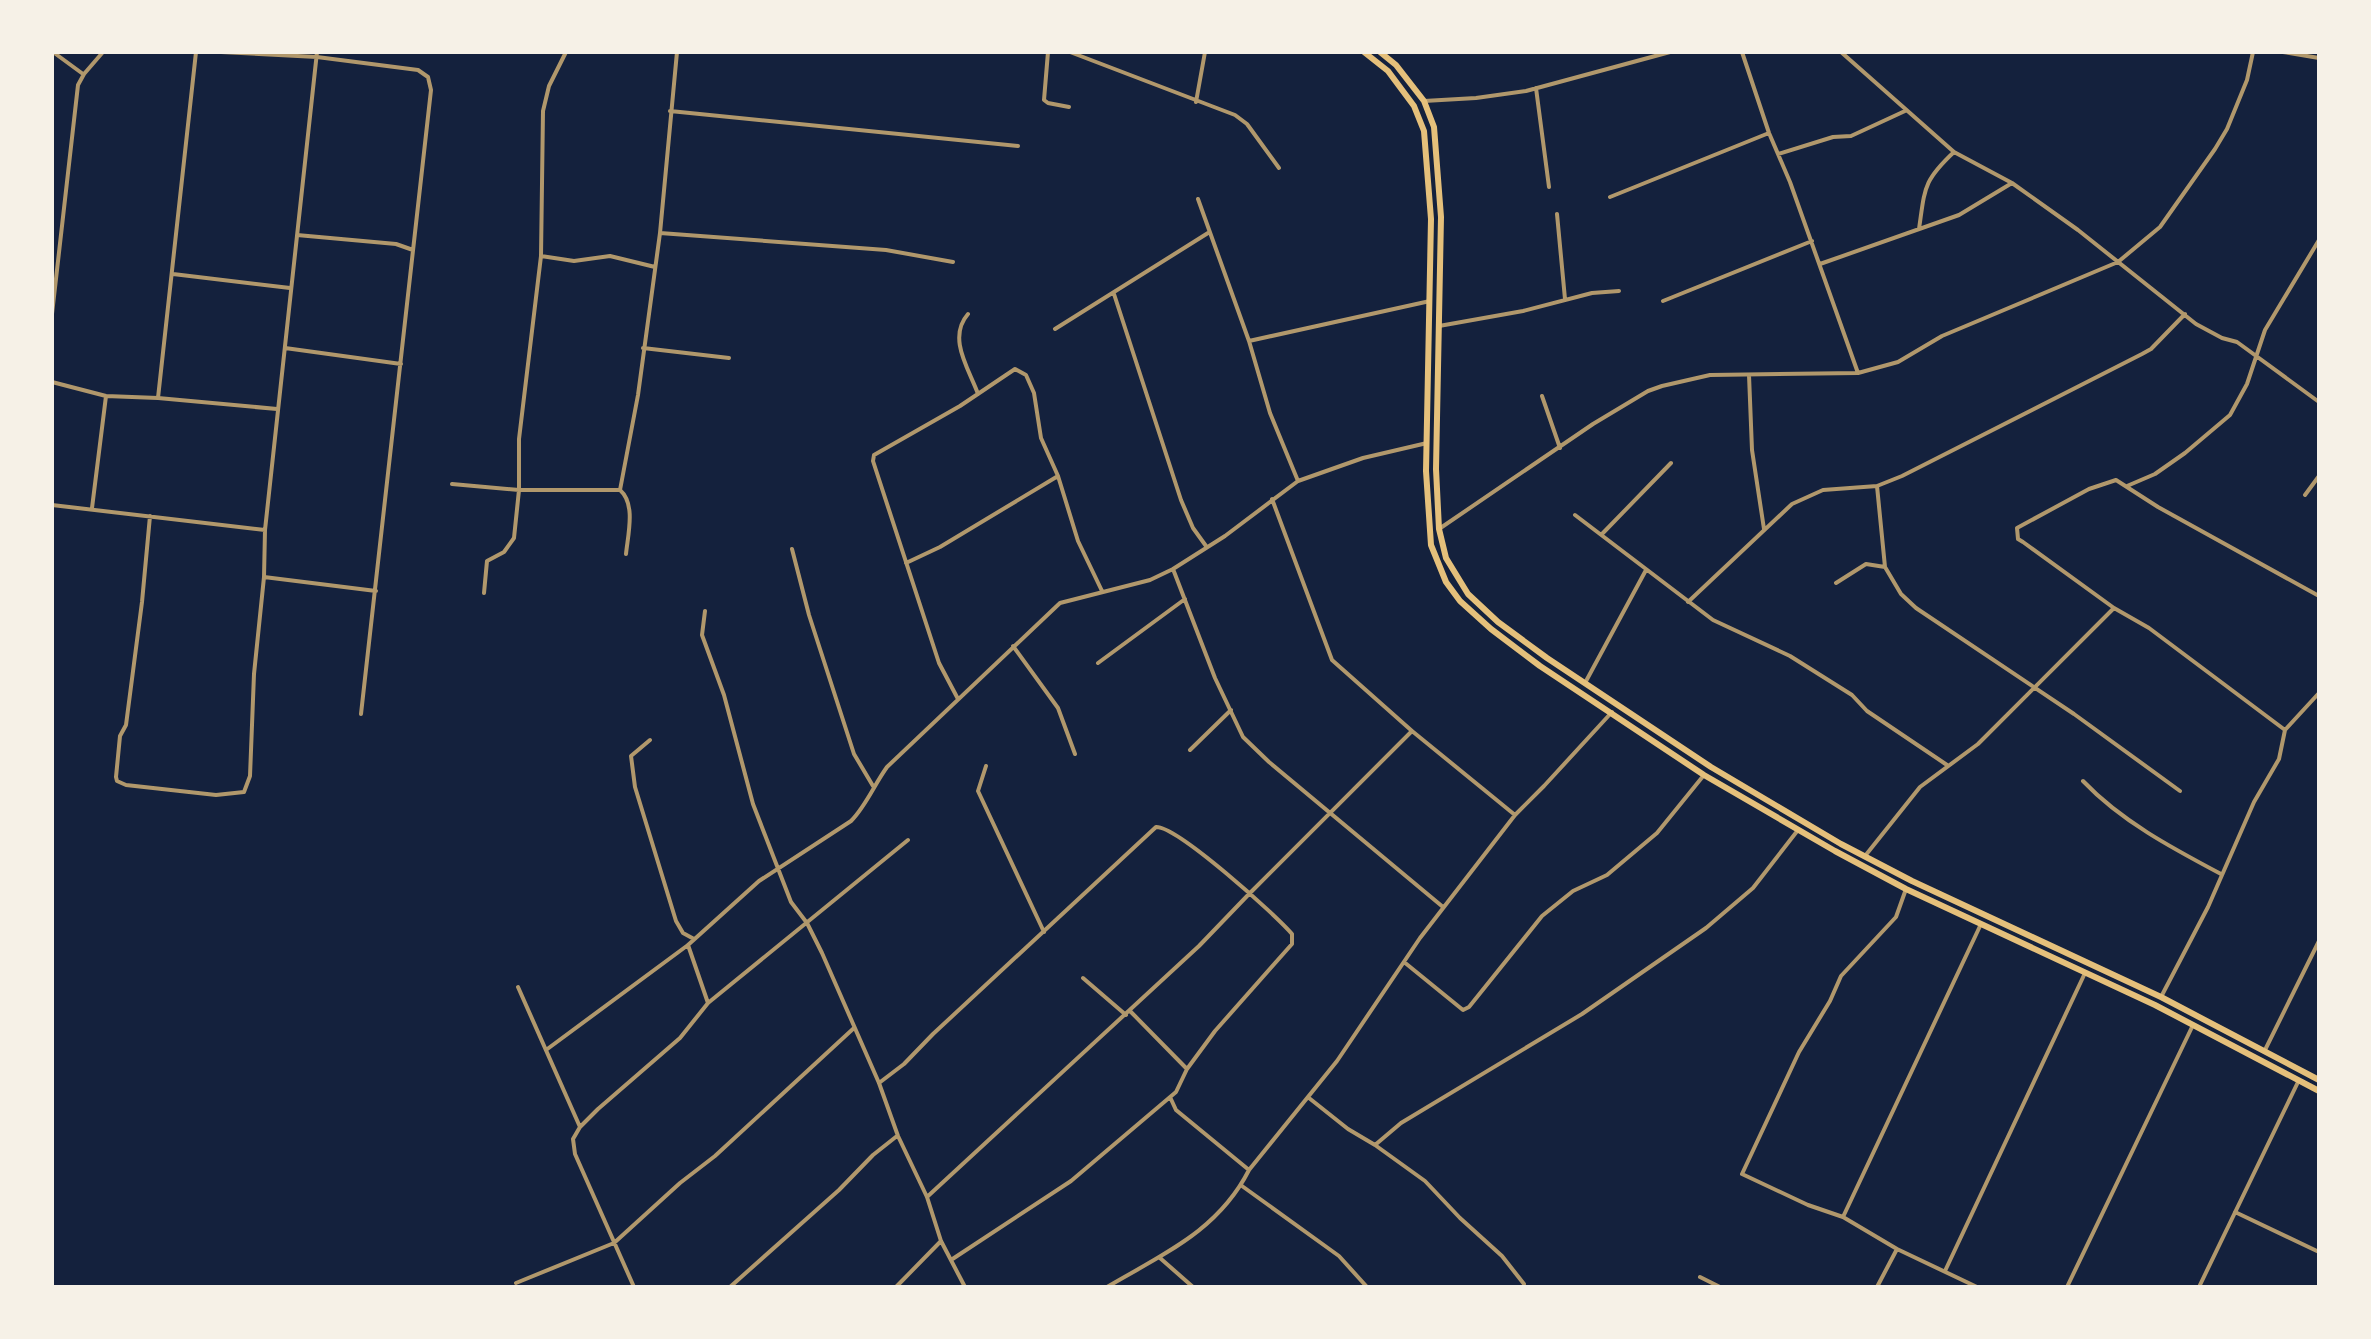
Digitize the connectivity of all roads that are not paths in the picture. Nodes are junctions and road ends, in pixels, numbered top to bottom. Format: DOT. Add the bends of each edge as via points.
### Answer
graph roads {
  1 [pos="53,52"];
  2 [pos="103,52"];
  3 [pos="196,52"];
  4 [pos="221,52"];
  5 [pos="566,52"];
  6 [pos="677,52"];
  7 [pos="1048,52"];
  8 [pos="1070,52"];
  9 [pos="1205,52"];
  10 [pos="1364,52"];
  11 [pos="1380,52"];
  12 [pos="1670,52"];
  13 [pos="1742,52"];
  14 [pos="1841,52"];
  15 [pos="2253,52"];
  16 [pos="2283,52"];
  17 [pos="317,54"];
  18 [pos="2319,58"];
  19 [pos="84,74"];
  20 [pos="1536,88"];
  21 [pos="1424,101"];
  22 [pos="1196,102"];
  23 [pos="1069,107"];
  24 [pos="670,111"];
  25 [pos="1905,111"];
  26 [pos="1769,133"];
  27 [pos="1018,146"];
  28 [pos="1954,152"];
  29 [pos="1778,154"];
  30 [pos="1279,168"];
  31 [pos="2012,183"];
  32 [pos="1549,187"];
  33 [pos="1610,197"];
  34 [pos="1198,199"];
  35 [pos="1557,214"];
  36 [pos="1919,229"];
  37 [pos="660,233"];
  38 [pos="1208,233"];
  39 [pos="297,235"];
  40 [pos="2319,240"];
  41 [pos="1812,241"];
  42 [pos="413,250"];
  43 [pos="52,255"];
  44 [pos="59,255"];
  45 [pos="541,256"];
  46 [pos="953,262"];
  47 [pos="2118,262"];
  48 [pos="1819,264"];
  49 [pos="655,267"];
  50 [pos="173,274"];
  51 [pos="291,288"];
  52 [pos="1619,291"];
  53 [pos="1114,294"];
  54 [pos="1565,299"];
  55 [pos="1430,301"];
  56 [pos="1663,301"];
  57 [pos="52,314"];
  58 [pos="968,314"];
  59 [pos="2185,314"];
  60 [pos="1439,326"];
  61 [pos="1055,329"];
  62 [pos="1249,341"];
  63 [pos="285,348"];
  64 [pos="643,348"];
  65 [pos="2256,356"];
  66 [pos="729,358"];
  67 [pos="401,364"];
  68 [pos="1858,373"];
  69 [pos="1749,375"];
  70 [pos="52,382"];
  71 [pos="978,394"];
  72 [pos="106,396"];
  73 [pos="1542,396"];
  74 [pos="158,398"];
  75 [pos="2319,402"];
  76 [pos="277,409"];
  77 [pos="1427,443"];
  78 [pos="1560,448"];
  79 [pos="1671,463"];
  80 [pos="1058,476"];
  81 [pos="2319,476"];
  82 [pos="1298,481"];
  83 [pos="452,484"];
  84 [pos="1877,486"];
  85 [pos="2127,486"];
  86 [pos="519,490"];
  87 [pos="620,490"];
  88 [pos="2305,495"];
  89 [pos="1272,499"];
  90 [pos="52,505"];
  91 [pos="92,508"];
  92 [pos="1575,515"];
  93 [pos="150,516"];
  94 [pos="1439,529"];
  95 [pos="1764,529"];
  96 [pos="265,530"];
  97 [pos="1602,534"];
  98 [pos="1207,547"];
  99 [pos="792,549"];
  100 [pos="626,554"];
  101 [pos="906,563"];
  102 [pos="1885,567"];
  103 [pos="1173,569"];
  104 [pos="1646,570"];
  105 [pos="264,577"];
  106 [pos="1836,583"];
  107 [pos="377,591"];
  108 [pos="1102,591"];
  109 [pos="484,593"];
  110 [pos="2319,596"];
  111 [pos="1185,599"];
  112 [pos="1688,602"];
  113 [pos="2114,608"];
  114 [pos="705,611"];
  115 [pos="1013,646"];
  116 [pos="1098,663"];
  117 [pos="1585,683"];
  118 [pos="2034,687"];
  119 [pos="2319,693"];
  120 [pos="958,699"];
  121 [pos="1231,710"];
  122 [pos="1612,712"];
  123 [pos="361,714"];
  124 [pos="2285,730"];
  125 [pos="1412,731"];
  126 [pos="650,740"];
  127 [pos="1190,750"];
  128 [pos="1075,754"];
  129 [pos="1947,765"];
  130 [pos="986,766"];
  131 [pos="1704,775"];
  132 [pos="2083,781"];
  133 [pos="873,786"];
  134 [pos="2180,791"];
  135 [pos="1330,813"];
  136 [pos="1515,815"];
  137 [pos="1798,830"];
  138 [pos="908,840"];
  139 [pos="1865,856"];
  140 [pos="778,869"];
  141 [pos="2221,874"];
  142 [pos="1906,889"];
  143 [pos="1249,894"];
  144 [pos="1443,907"];
  145 [pos="807,923"];
  146 [pos="1981,924"];
  147 [pos="1044,932"];
  148 [pos="694,939"];
  149 [pos="2319,941"];
  150 [pos="688,945"];
  151 [pos="1404,962"];
  152 [pos="2086,971"];
  153 [pos="1083,978"];
  154 [pos="518,987"];
  155 [pos="2161,997"];
  156 [pos="708,1003"];
  157 [pos="1128,1013"];
  158 [pos="2193,1025"];
  159 [pos="854,1028"];
  160 [pos="546,1050"];
  161 [pos="2265,1050"];
  162 [pos="1187,1069"];
  163 [pos="2299,1080"];
  164 [pos="2319,1080"];
  165 [pos="879,1083"];
  166 [pos="2319,1091"];
  167 [pos="1170,1097"];
  168 [pos="1309,1098"];
  169 [pos="580,1127"];
  170 [pos="898,1136"];
  171 [pos="1375,1145"];
  172 [pos="1249,1170"];
  173 [pos="1241,1185"];
  174 [pos="927,1197"];
  175 [pos="2235,1212"];
  176 [pos="1843,1217"];
  177 [pos="941,1241"];
  178 [pos="614,1243"];
  179 [pos="1897,1249"];
  180 [pos="2319,1252"];
  181 [pos="1160,1258"];
  182 [pos="951,1260"];
  183 [pos="1945,1271"];
  184 [pos="1700,1277"];
  185 [pos="516,1283"];
  186 [pos="1524,1284"];
  187 [pos="634,1287"];
  188 [pos="730,1287"];
  189 [pos="896,1287"];
  190 [pos="965,1287"];
  191 [pos="1107,1287"];
  192 [pos="1193,1287"];
  193 [pos="1367,1287"];
  194 [pos="1720,1287"];
  195 [pos="1877,1287"];
  196 [pos="1977,1287"];
  197 [pos="2067,1287"];
  198 [pos="2199,1287"];
  1 -- 19 [label="street"];
  2 -- 19 [label="street"];
  3 -- 50 [label="street"];
  4 -- 17 [label="street"];
  5 -- 45 [label="street" via="543,111"];
  6 -- 24 [label="street"];
  7 -- 23 [label="street" via="1044,100"];
  8 -- 22 [label="street"];
  9 -- 22 [label="street"];
  10 -- 55 [label="main road" via="1388,71 1414,106 1424,131"];
  11 -- 21 [label="main road"];
  12 -- 20 [label="street"];
  13 -- 26 [label="street"];
  14 -- 25 [label="street"];
  15 -- 47 [label="street" via="2247,80 2221,139 2160,227"];
  16 -- 18 [label="street"];
  17 -- 39 [label="street"];
  17 -- 42 [label="street" via="418,70 428,77 431,90"];
  19 -- 44 [label="street" via="69,149"];
  20 -- 21 [label="street"];
  20 -- 32 [label="street"];
  21 -- 60 [label="main road" via="1434,127 1441,217"];
  22 -- 30 [label="street" via="1247,124"];
  24 -- 27 [label="street"];
  24 -- 37 [label="street"];
  25 -- 28 [label="street"];
  25 -- 29 [label="street" via="1851,136"];
  26 -- 29 [label="street"];
  26 -- 33 [label="street"];
  28 -- 31 [label="street"];
  28 -- 36 [label="street" via="1925,184"];
  29 -- 41 [label="street"];
  31 -- 36 [label="street" via="1959,215"];
  31 -- 47 [label="street"];
  34 -- 38 [label="street"];
  35 -- 54 [label="street"];
  36 -- 48 [label="street"];
  37 -- 46 [label="street" via="886,250"];
  37 -- 49 [label="street"];
  38 -- 53 [label="street"];
  38 -- 62 [label="street"];
  39 -- 42 [label="street"];
  39 -- 51 [label="street"];
  40 -- 65 [label="street" via="2265,330"];
  41 -- 48 [label="street"];
  41 -- 56 [label="street"];
  42 -- 67 [label="street"];
  43 -- 44 [label="street"];
  44 -- 57 [label="street"];
  45 -- 49 [label="street" via="574,261 610,256"];
  45 -- 86 [label="street" via="519,439"];
  47 -- 59 [label="street"];
  47 -- 68 [label="street" via="1942,336 1898,362"];
  48 -- 68 [label="street"];
  49 -- 64 [label="street"];
  50 -- 51 [label="street"];
  50 -- 74 [label="street"];
  51 -- 63 [label="street"];
  52 -- 54 [label="street"];
  53 -- 61 [label="street"];
  53 -- 98 [label="street" via="1181,500"];
  54 -- 60 [label="street"];
  55 -- 62 [label="street"];
  55 -- 77 [label="main road"];
  58 -- 71 [label="street" via="957,336"];
  59 -- 65 [label="street"];
  59 -- 84 [label="street" via="2151,349"];
  60 -- 94 [label="main road"];
  62 -- 82 [label="street"];
  63 -- 67 [label="street"];
  63 -- 76 [label="street"];
  64 -- 66 [label="street"];
  64 -- 87 [label="street"];
  65 -- 75 [label="street"];
  65 -- 85 [label="street" via="2230,415 2155,474"];
  67 -- 107 [label="street"];
  68 -- 69 [label="street"];
  69 -- 78 [label="street" via="1692,378 1648,391"];
  69 -- 95 [label="street"];
  70 -- 72 [label="street"];
  71 -- 80 [label="street" via="1015,369 1026,375 1041,438"];
  71 -- 101 [label="street" via="874,455"];
  72 -- 74 [label="street"];
  72 -- 91 [label="street"];
  73 -- 78 [label="street"];
  74 -- 76 [label="street"];
  76 -- 96 [label="street"];
  77 -- 82 [label="street"];
  77 -- 122 [label="main road" via="1431,545 1446,582 1491,629"];
  78 -- 94 [label="street"];
  79 -- 97 [label="street"];
  80 -- 101 [label="street"];
  80 -- 108 [label="street" via="1078,541"];
  81 -- 88 [label="street"];
  82 -- 89 [label="street"];
  83 -- 86 [label="street"];
  84 -- 95 [label="street" via="1823,490 1792,504"];
  84 -- 102 [label="street"];
  85 -- 110 [label="street"];
  85 -- 113 [label="street" via="2116,480 2089,489 2017,528 2018,539"];
  86 -- 87 [label="street"];
  86 -- 109 [label="street" via="514,538 504,552 487,561"];
  87 -- 100 [label="street" via="629,506"];
  89 -- 98 [label="street"];
  89 -- 125 [label="street" via="1332,660"];
  90 -- 91 [label="street"];
  91 -- 93 [label="street"];
  92 -- 97 [label="street"];
  93 -- 96 [label="street"];
  93 -- 105 [label="street" via="126,725 120,736 120,783 216,795 244,792"];
  94 -- 117 [label="main road" via="1446,558 1468,594 1498,622"];
  95 -- 112 [label="street"];
  96 -- 105 [label="street"];
  97 -- 104 [label="street"];
  98 -- 103 [label="street"];
  99 -- 133 [label="street" via="854,754"];
  101 -- 120 [label="street" via="939,663"];
  102 -- 106 [label="street" via="1866,564"];
  102 -- 118 [label="street" via="1916,608"];
  103 -- 108 [label="street"];
  103 -- 111 [label="street"];
  104 -- 112 [label="street"];
  104 -- 117 [label="street"];
  105 -- 107 [label="street"];
  107 -- 123 [label="street"];
  108 -- 115 [label="street" via="1060,603"];
  111 -- 116 [label="street"];
  111 -- 121 [label="street"];
  112 -- 129 [label="street" via="1852,695"];
  113 -- 118 [label="street"];
  113 -- 124 [label="street" via="2149,628"];
  114 -- 140 [label="street" via="702,635"];
  115 -- 120 [label="street"];
  115 -- 128 [label="street" via="1053,699"];
  117 -- 139 [label="main road" via="1711,767"];
  118 -- 129 [label="street" via="1978,744"];
  118 -- 134 [label="street"];
  119 -- 124 [label="street"];
  120 -- 133 [label="street"];
  121 -- 127 [label="street"];
  121 -- 135 [label="street" via="1253,748"];
  122 -- 131 [label="main road"];
  122 -- 136 [label="street"];
  124 -- 141 [label="street" via="2279,759"];
  125 -- 135 [label="street"];
  125 -- 136 [label="street"];
  126 -- 148 [label="street" via="631,756 635,787 676,921"];
  129 -- 139 [label="street" via="1920,787"];
  130 -- 147 [label="street" via="978,791"];
  131 -- 137 [label="main road"];
  131 -- 151 [label="street" via="1657,833 1607,875 1573,891 1542,916 1469,1007 1463,1010"];
  132 -- 141 [label="street" via="2123,816"];
  133 -- 140 [label="street" via="851,821"];
  135 -- 143 [label="street"];
  135 -- 144 [label="street"];
  136 -- 144 [label="street"];
  137 -- 142 [label="main road"];
  137 -- 171 [label="street" via="1753,888 1706,928 1582,1014 1401,1123"];
  138 -- 145 [label="street"];
  139 -- 155 [label="main road"];
  140 -- 145 [label="street" via="791,902"];
  140 -- 148 [label="street"];
  141 -- 155 [label="street"];
  142 -- 146 [label="main road"];
  142 -- 176 [label="street" via="1896,917 1841,976 1742,1174"];
  143 -- 147 [label="street" via="1159,826"];
  143 -- 157 [label="street"];
  143 -- 162 [label="street" via="1289,930 1292,944 1242,997"];
  144 -- 151 [label="street"];
  145 -- 156 [label="street"];
  145 -- 159 [label="street"];
  146 -- 152 [label="main road"];
  146 -- 176 [label="street"];
  147 -- 165 [label="street"];
  148 -- 150 [label="street"];
  149 -- 161 [label="street"];
  150 -- 156 [label="street"];
  150 -- 160 [label="street"];
  151 -- 168 [label="street"];
  152 -- 158 [label="main road"];
  152 -- 183 [label="street"];
  153 -- 157 [label="street"];
  154 -- 160 [label="street"];
  155 -- 161 [label="main road"];
  156 -- 169 [label="street" via="680,1038"];
  157 -- 162 [label="street"];
  157 -- 174 [label="street"];
  158 -- 163 [label="main road"];
  158 -- 197 [label="street"];
  159 -- 165 [label="street"];
  159 -- 178 [label="street"];
  160 -- 169 [label="street"];
  161 -- 164 [label="main road"];
  162 -- 167 [label="street"];
  163 -- 166 [label="main road"];
  163 -- 175 [label="street"];
  165 -- 170 [label="street"];
  167 -- 172 [label="street" via="1176,1110"];
  167 -- 182 [label="street" via="1071,1181"];
  168 -- 171 [label="street"];
  168 -- 172 [label="street"];
  169 -- 178 [label="street" via="574,1151"];
  170 -- 174 [label="street"];
  170 -- 188 [label="street"];
  171 -- 186 [label="street" via="1425,1181"];
  172 -- 173 [label="street"];
  173 -- 181 [label="street" via="1199,1232"];
  173 -- 193 [label="street" via="1339,1256"];
  174 -- 177 [label="street"];
  175 -- 180 [label="street"];
  175 -- 198 [label="street"];
  176 -- 179 [label="street"];
  177 -- 182 [label="street"];
  177 -- 189 [label="street"];
  178 -- 185 [label="street"];
  178 -- 187 [label="street"];
  179 -- 183 [label="street"];
  179 -- 195 [label="street"];
  181 -- 191 [label="street"];
  181 -- 192 [label="street"];
  182 -- 190 [label="street"];
  183 -- 196 [label="street"];
  184 -- 194 [label="street"];
}
